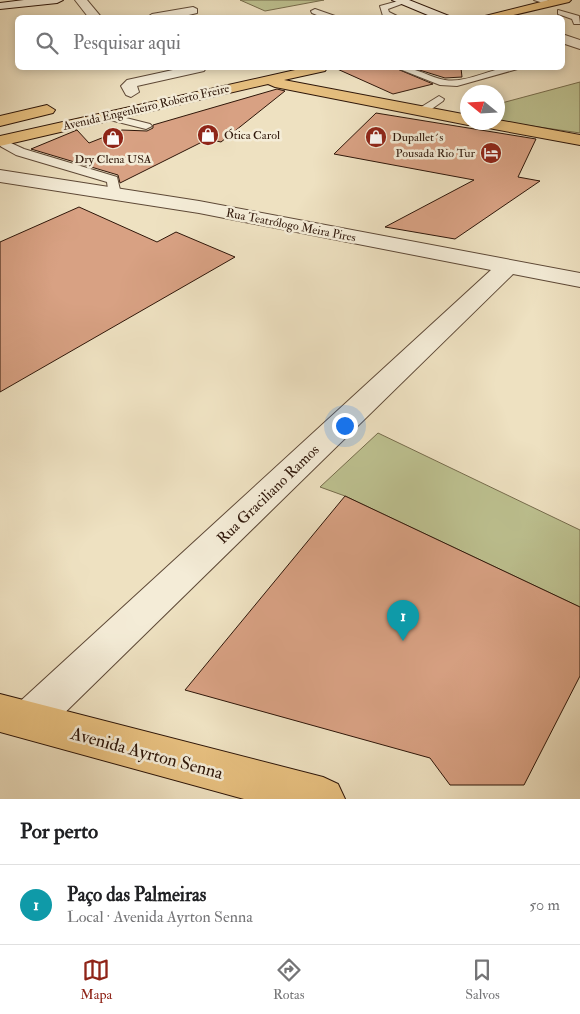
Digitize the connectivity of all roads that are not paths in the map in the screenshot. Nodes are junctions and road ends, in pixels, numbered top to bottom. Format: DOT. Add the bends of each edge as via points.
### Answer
graph roads {
  1 [pos="0,0"];
  2 [pos="4,0"];
  3 [pos="57,0"];
  4 [pos="81,0"];
  5 [pos="400,1"];
  6 [pos="543,2"];
  7 [pos="0,6"];
  8 [pos="564,8"];
  9 [pos="580,8"];
  10 [pos="315,10"];
  11 [pos="193,11"];
  12 [pos="94,15"];
  13 [pos="170,15"];
  14 [pos="326,15"];
  15 [pos="389,15"];
  16 [pos="440,15"];
  17 [pos="494,15"];
  18 [pos="546,15"];
  19 [pos="579,19"];
  20 [pos="565,39"];
  21 [pos="580,45"];
  22 [pos="190,70"];
  23 [pos="408,70"];
  24 [pos="508,70"];
  25 [pos="145,71"];
  26 [pos="328,72"];
  27 [pos="263,80"];
  28 [pos="130,92"];
  29 [pos="112,96"];
  30 [pos="439,99"];
  31 [pos="380,102"];
  32 [pos="65,106"];
  33 [pos="422,111"];
  34 [pos="106,116"];
  35 [pos="460,118"];
  36 [pos="0,121"];
  37 [pos="146,126"];
  38 [pos="505,126"];
  39 [pos="580,140"];
  40 [pos="0,141"];
  41 [pos="0,176"];
  42 [pos="114,194"];
  43 [pos="507,267"];
  44 [pos="580,280"];
  45 [pos="15,716"];
  46 [pos="323,799"];
  1 -- 2 [label="street"];
  3 -- 7 [label="street"];
  4 -- 12 [label="street"];
  5 -- 15 [label="lane" via="383,8"];
  5 -- 16 [label="street"];
  6 -- 8 [label="main road"];
  6 -- 17 [label="main road"];
  8 -- 9 [label="main road"];
  8 -- 18 [label="main road"];
  8 -- 19 [label="lane"];
  10 -- 14 [label="lane"];
  11 -- 13 [label="street"];
  20 -- 21 [label="street"];
  22 -- 25 [label="street"];
  23 -- 24 [label="lane" via="444,83 457,83"];
  25 -- 28 [label="street" via="128,86"];
  26 -- 27 [label="main road, Avenida Engenheiro Roberto Freire"];
  26 -- 31 [label="main road"];
  27 -- 28 [label="main road, Avenida Engenheiro Roberto Freire" via="218,75"];
  27 -- 31 [label="main road"];
  27 -- 34 [label="main road, Avenida Engenheiro Roberto Freire"];
  28 -- 29 [label="main road, Avenida Engenheiro Roberto Freire"];
  30 -- 33 [label="lane"];
  31 -- 33 [label="main road"];
  32 -- 36 [label="main road, Avenida Engenheiro Roberto Freire"];
  33 -- 35 [label="main road"];
  34 -- 37 [label="lane"];
  34 -- 40 [label="main road, Avenida Engenheiro Roberto Freire"];
  38 -- 39 [label="main road"];
  40 -- 42 [label="lane" via="20,152 114,180"];
  41 -- 42 [label="street, Rua Teatrólogo Meira Pires"];
  42 -- 43 [label="street, Rua Teatrólogo Meira Pires" via="199,207"];
  43 -- 44 [label="street, Rua Teatrólogo Meira Pires"];
  43 -- 45 [label="street, Rua Graciliano Ramos"];
  45 -- 46 [label="main road, Avenida Ayrton Senna"];
}
